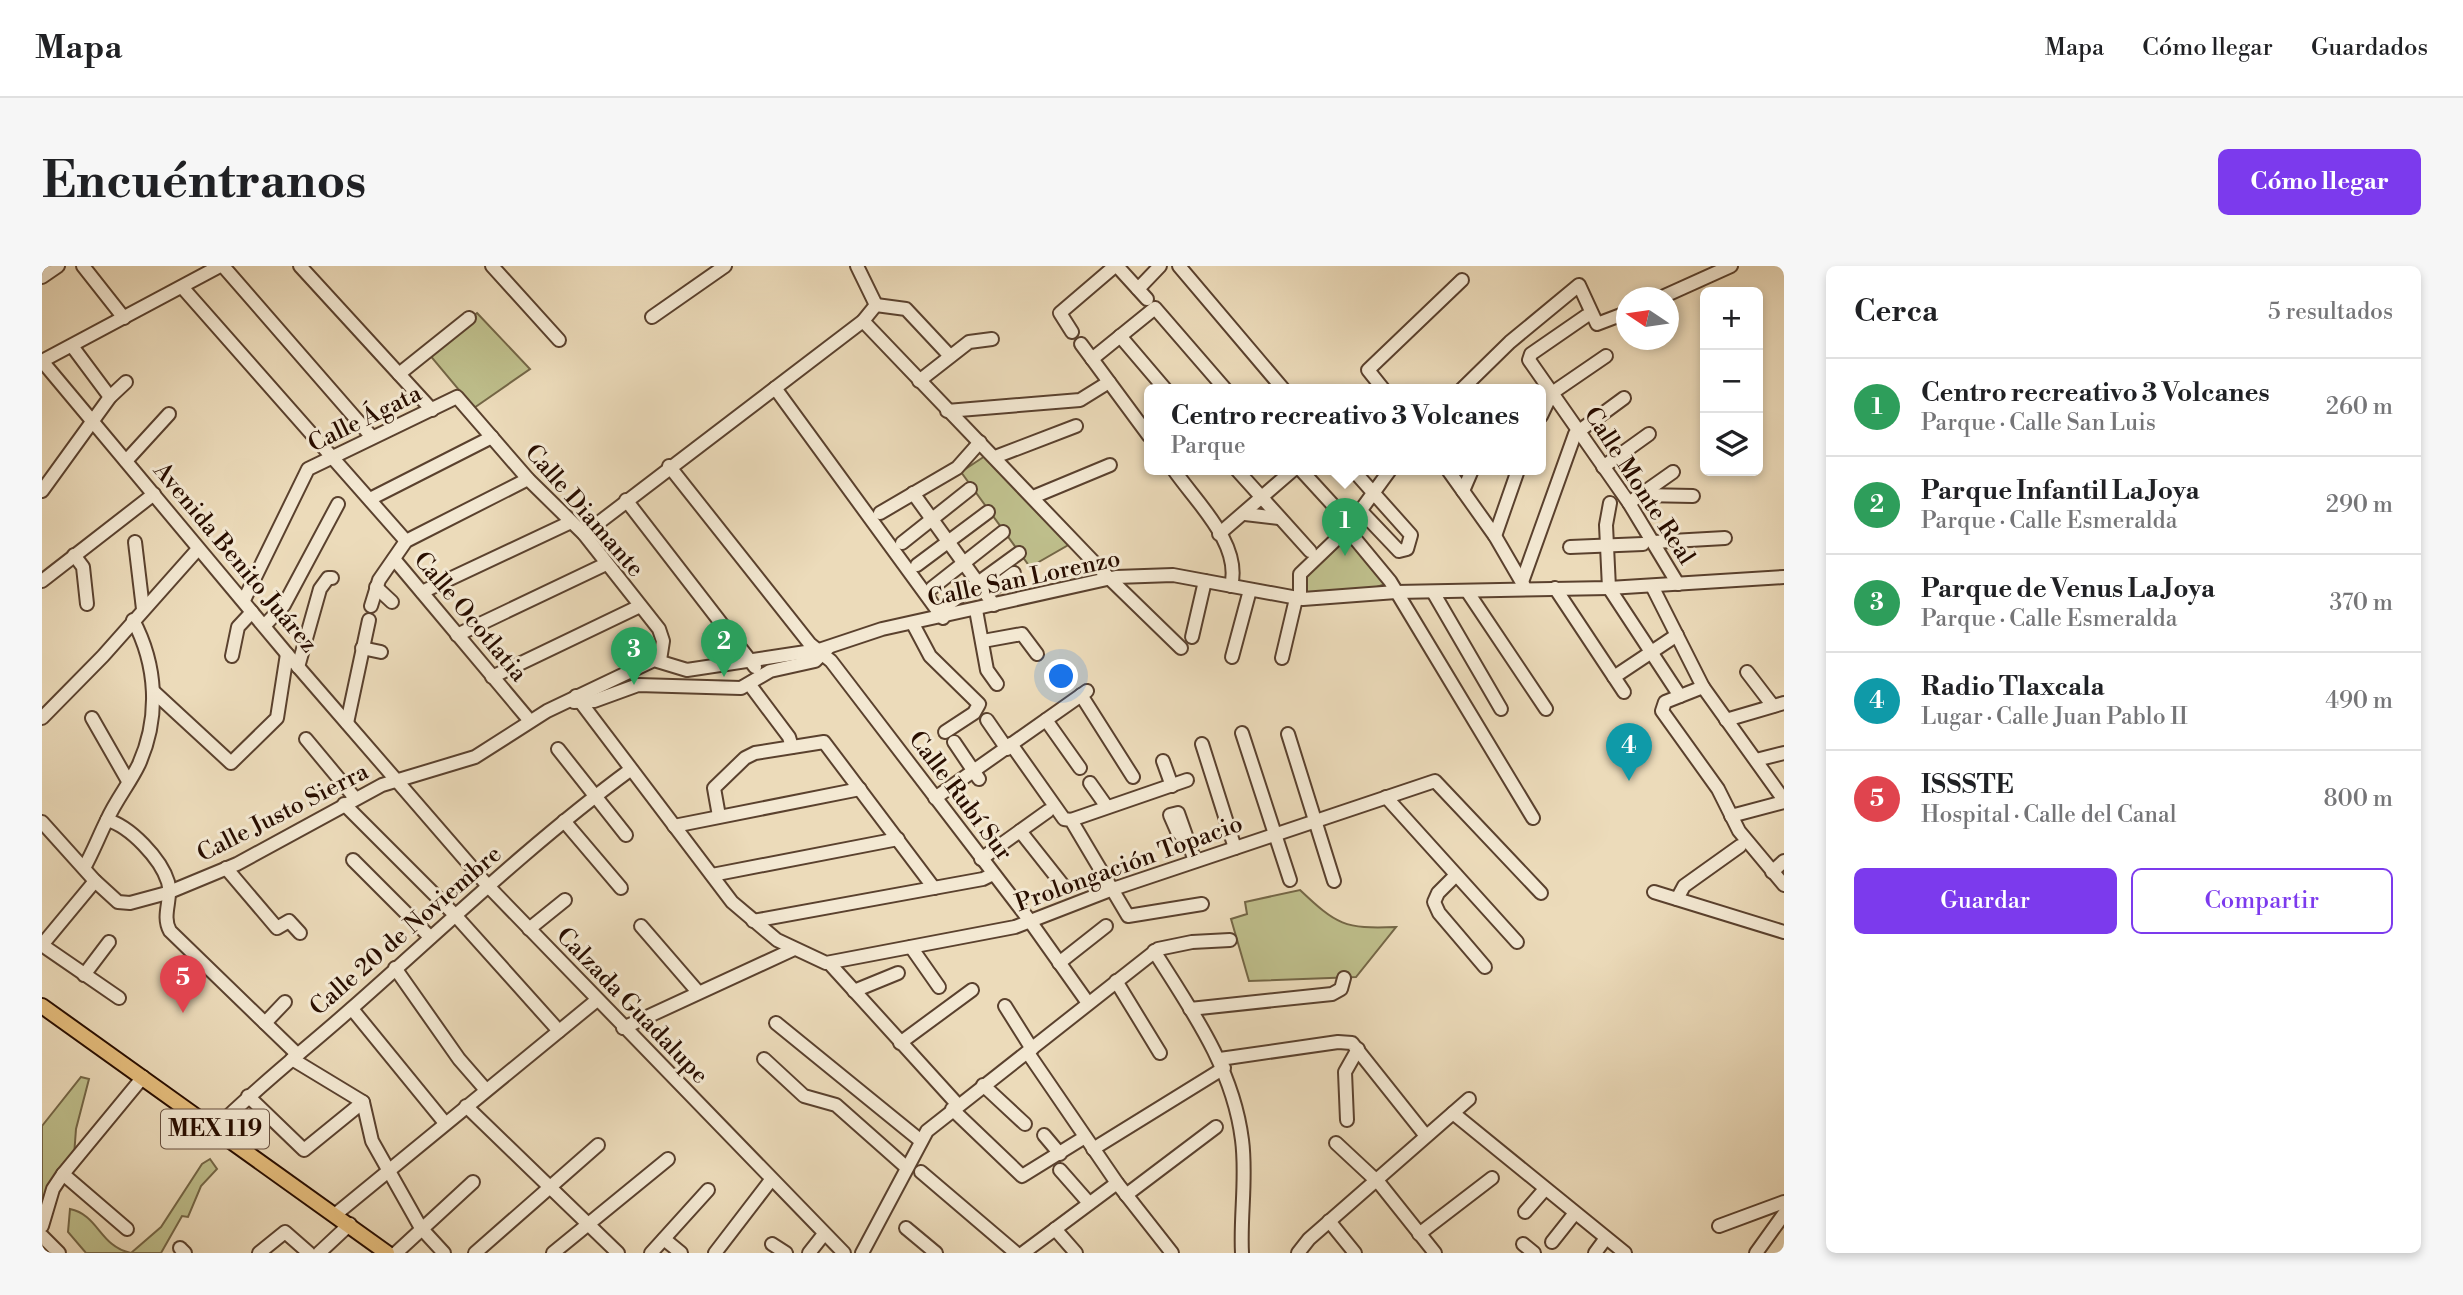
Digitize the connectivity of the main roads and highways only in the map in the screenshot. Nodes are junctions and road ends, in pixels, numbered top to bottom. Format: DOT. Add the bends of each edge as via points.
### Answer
graph roads {
  1 [pos="42,1006"];
  2 [pos="387,1253"];
  1 -- 2 [label="main road, MEX 119"];
}
